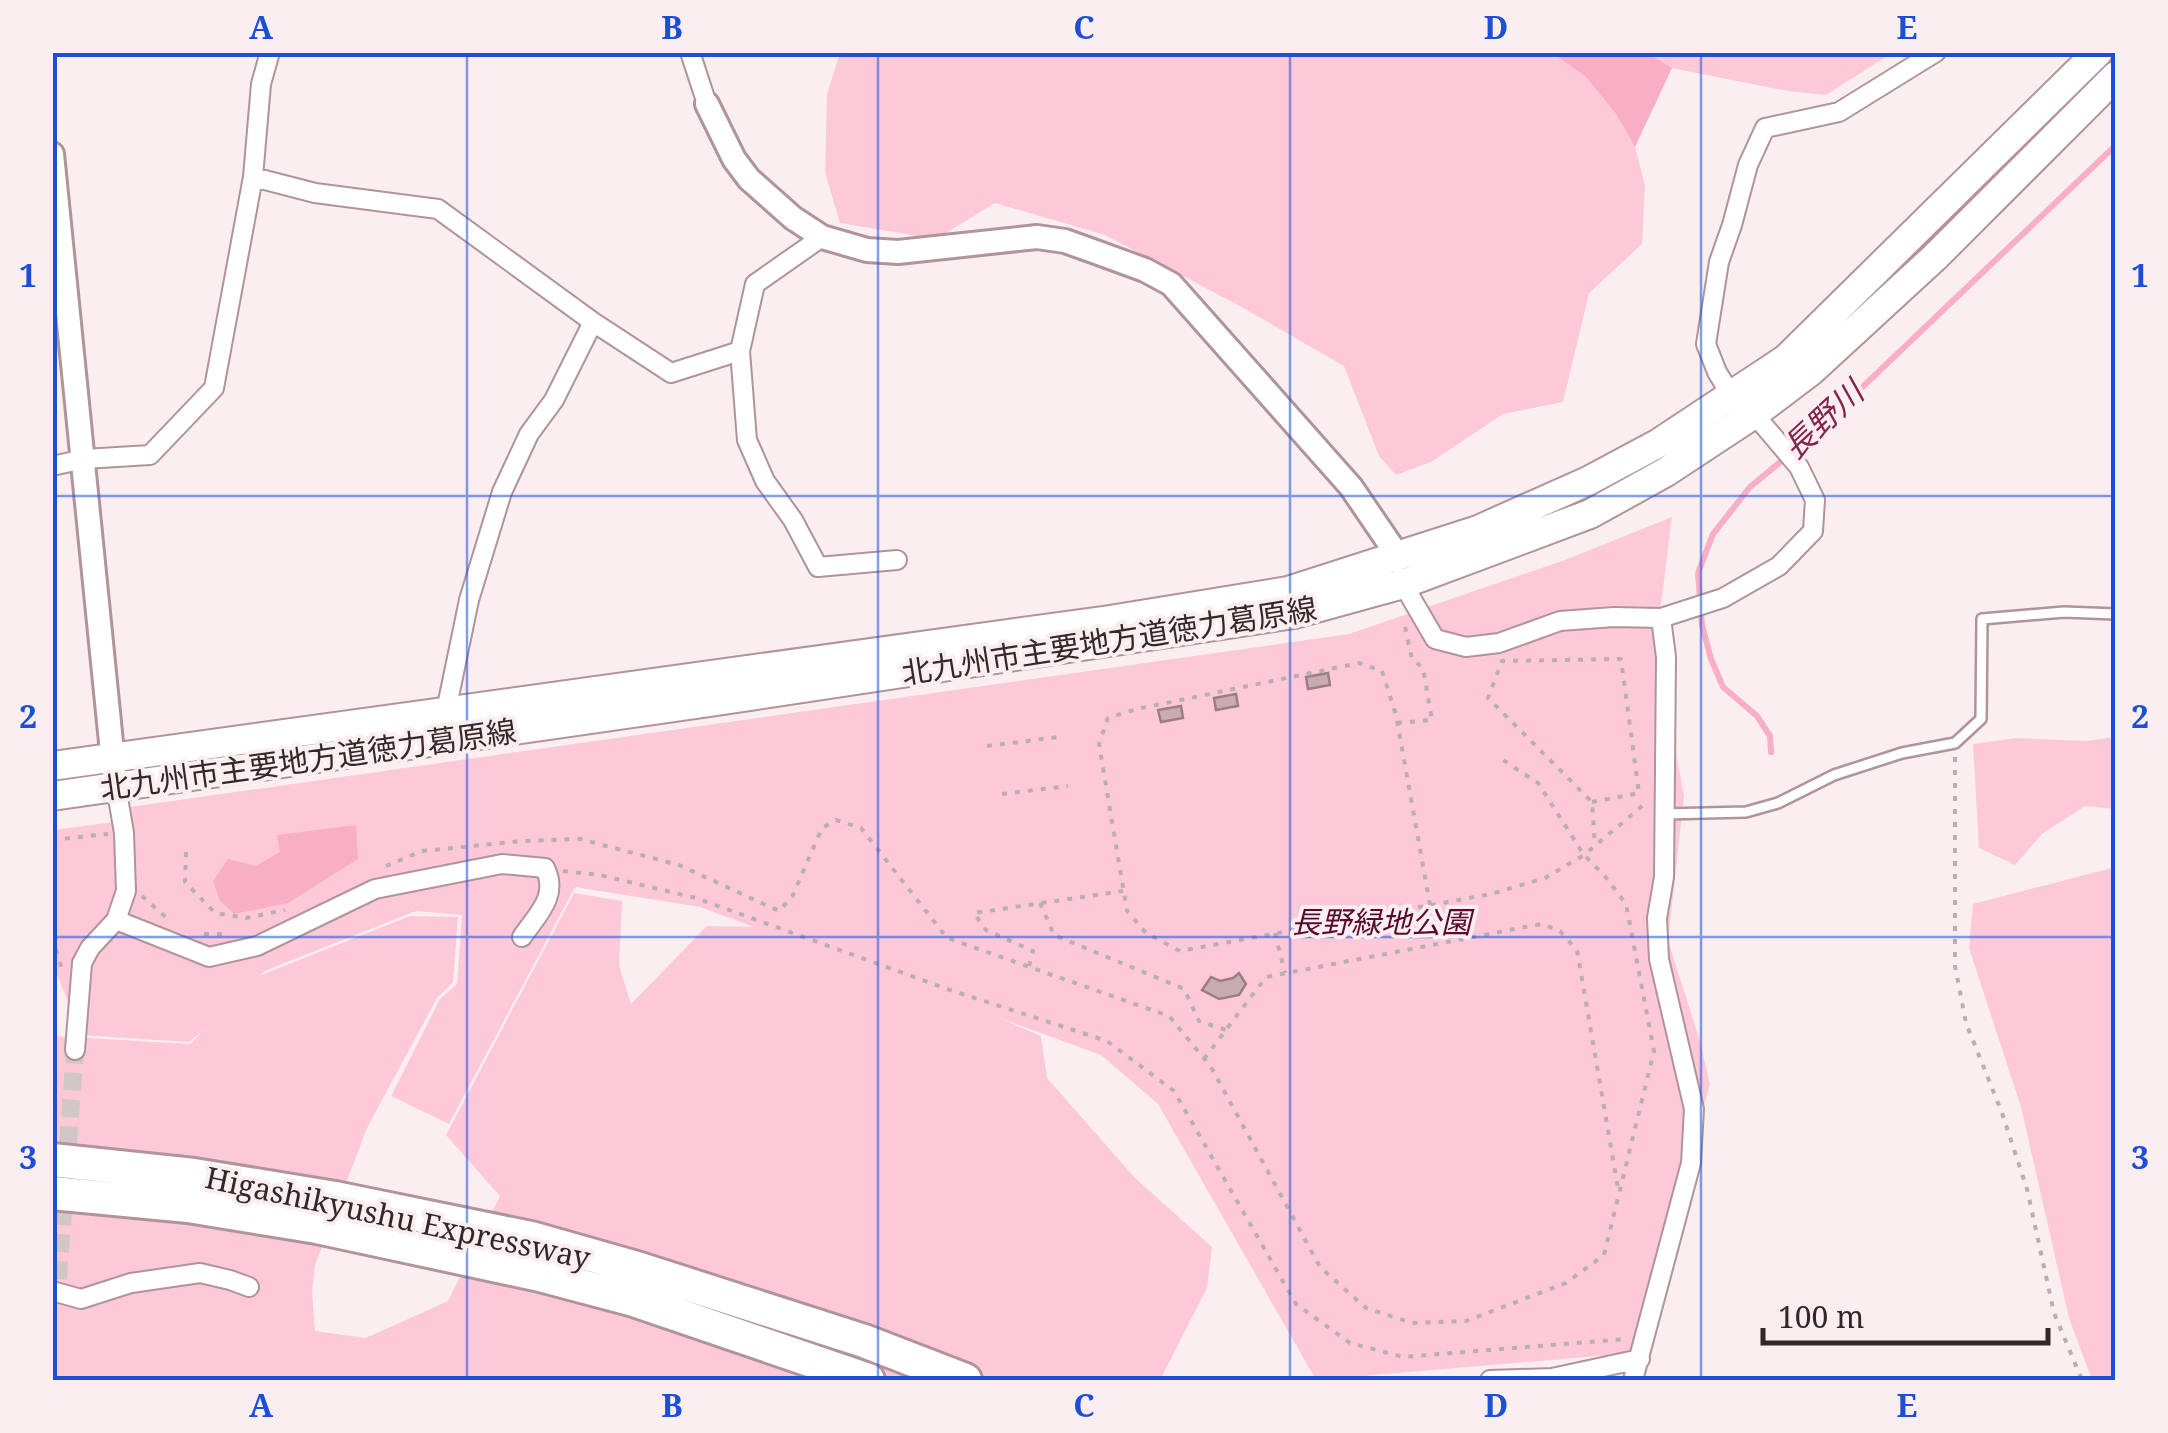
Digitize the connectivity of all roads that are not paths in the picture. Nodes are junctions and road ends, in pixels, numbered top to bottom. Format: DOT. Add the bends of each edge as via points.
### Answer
graph roads {
  1 [pos="270,52"];
  2 [pos="690,52"];
  3 [pos="1936,52"];
  4 [pos="2098,52"];
  5 [pos="2116,76"];
  6 [pos="707,104"];
  7 [pos="52,154"];
  8 [pos="253,177"];
  9 [pos="822,237"];
  10 [pos="594,322"];
  11 [pos="740,350"];
  12 [pos="1731,394"];
  13 [pos="1754,414"];
  14 [pos="84,459"];
  15 [pos="52,466"];
  16 [pos="897,560"];
  17 [pos="1400,570"];
  18 [pos="2116,614"];
  19 [pos="1662,618"];
  20 [pos="446,711"];
  21 [pos="112,757"];
  22 [pos="52,766"];
  23 [pos="116,786"];
  24 [pos="52,796"];
  25 [pos="1664,814"];
  26 [pos="116,920"];
  27 [pos="522,937"];
  28 [pos="74,1050"];
  29 [pos="52,1160"];
  30 [pos="52,1192"];
  31 [pos="637,1285"];
  32 [pos="54,1287"];
  33 [pos="249,1287"];
  34 [pos="1640,1359"];
  35 [pos="868,1380"];
  36 [pos="965,1380"];
  37 [pos="1490,1380"];
  38 [pos="1633,1380"];
  1 -- 8 [label="street"];
  2 -- 6 [label="street"];
  3 -- 12 [label="street" via="1839,112 1765,128 1718,262 1708,328 1706,344"];
  4 -- 12 [label="main road, 北九州市主要地方道徳力葛原線" via="1786,359"];
  5 -- 13 [label="main road, 北九州市主要地方道徳力葛原線" via="1936,257"];
  6 -- 9 [label="street" via="748,179"];
  7 -- 14 [label="street"];
  8 -- 10 [label="street" via="315,193 438,209"];
  8 -- 14 [label="street" via="214,388 150,455"];
  9 -- 11 [label="street" via="755,284"];
  9 -- 17 [label="street" via="898,252 1037,237 1093,250 1170,284 1351,487"];
  10 -- 11 [label="street" via="671,373"];
  10 -- 20 [label="street" via="502,492 469,600"];
  11 -- 16 [label="street" via="747,440 818,567"];
  12 -- 13 [label="street"];
  12 -- 17 [label="main road, 北九州市主要地方道徳力葛原線" via="1588,482"];
  13 -- 17 [label="main road, 北九州市主要地方道徳力葛原線" via="1590,514"];
  13 -- 19 [label="street" via="1799,467 1815,500 1813,531 1779,566 1724,598"];
  14 -- 15 [label="street"];
  14 -- 21 [label="street"];
  17 -- 19 [label="street" via="1435,640 1466,647 1560,621"];
  17 -- 20 [label="main road, 北九州市主要地方道徳力葛原線" via="1110,620"];
  17 -- 23 [label="main road, 北九州市主要地方道徳力葛原線" via="1294,614"];
  18 -- 25 [label="lane" via="1982,620 1981,719 1955,742 1834,775 1778,804 1746,812"];
  19 -- 25 [label="street"];
  20 -- 21 [label="main road, 北九州市主要地方道徳力葛原線"];
  21 -- 22 [label="main road, 北九州市主要地方道徳力葛原線"];
  21 -- 23 [label="street"];
  23 -- 24 [label="main road, 北九州市主要地方道徳力葛原線"];
  23 -- 26 [label="street" via="126,891"];
  25 -- 34 [label="street" via="1658,959 1694,1109 1691,1163"];
  26 -- 27 [label="street" via="209,957 257,946 375,889 502,864 545,868 549,898"];
  26 -- 28 [label="street" via="82,963"];
  29 -- 31 [label="highway, Higashikyushu Expressway" via="194,1175 531,1238"];
  30 -- 31 [label="highway, Higashikyushu Expressway" via="188,1206 540,1275"];
  31 -- 35 [label="highway, Higashikyushu Expressway"];
  31 -- 36 [label="highway, Higashikyushu Expressway" via="864,1341"];
  32 -- 33 [label="street" via="82,1299 131,1283 200,1273"];
  34 -- 37 [label="street" via="1552,1378"];
  34 -- 38 [label="street"];
}
